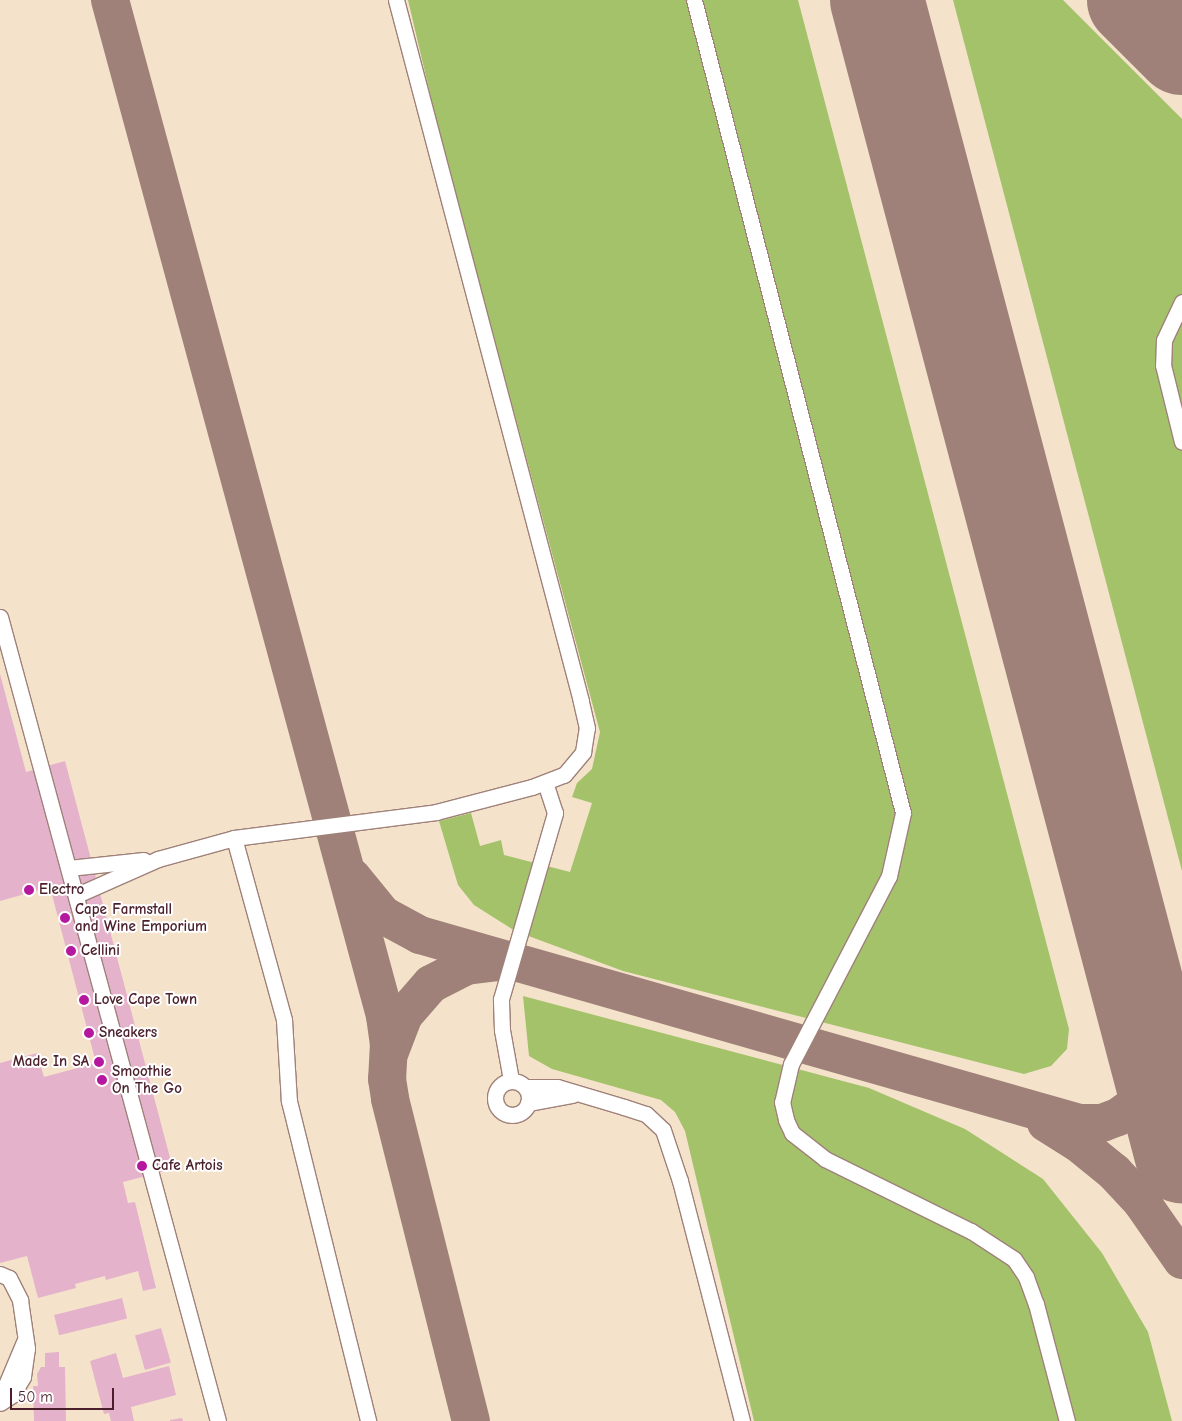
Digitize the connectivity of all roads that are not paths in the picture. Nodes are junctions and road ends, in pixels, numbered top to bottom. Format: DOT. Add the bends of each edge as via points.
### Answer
graph roads {
  1 [pos="396,0"];
  2 [pos="694,0"];
  3 [pos="1182,302"];
  4 [pos="1182,442"];
  5 [pos="0,617"];
  6 [pos="545,783"];
  7 [pos="234,838"];
  8 [pos="158,858"];
  9 [pos="69,868"];
  10 [pos="77,895"];
  11 [pos="518,1084"];
  12 [pos="578,1094"];
  13 [pos="528,1103"];
  14 [pos="0,1274"];
  15 [pos="26,1337"];
  16 [pos="0,1398"];
  17 [pos="0,1404"];
  18 [pos="218,1421"];
  19 [pos="368,1421"];
  20 [pos="742,1421"];
  21 [pos="1068,1421"];
  1 -- 6 [label="lane" via="585,719 587,737 580,758 564,776"];
  2 -- 21 [label="lane" via="902,813 889,876 791,1064 782,1102 786,1120 792,1133 825,1159 971,1231 1014,1259 1026,1277 1036,1304"];
  3 -- 4 [label="lane" via="1164,340 1162,365"];
  5 -- 9 [label="lane"];
  6 -- 7 [label="lane" via="436,812"];
  6 -- 11 [label="lane" via="555,813 500,1013"];
  7 -- 8 [label="lane"];
  7 -- 19 [label="lane" via="284,1020 289,1101"];
  8 -- 9 [label="lane"];
  8 -- 10 [label="lane"];
  9 -- 10 [label="lane"];
  10 -- 18 [label="lane"];
  11 -- 12 [label="lane" via="557,1087"];
  11 -- 13 [label="lane"];
  11 -- 13 [label="lane" via="500,1084 494,1094 500,1110 516,1114"];
  12 -- 13 [label="lane"];
  12 -- 20 [label="lane" via="646,1114 663,1130 680,1182"];
  14 -- 15 [label="lane" via="13,1283"];
  15 -- 16 [label="lane"];
  15 -- 17 [label="lane" via="27,1360 23,1377 12,1395"];
}
